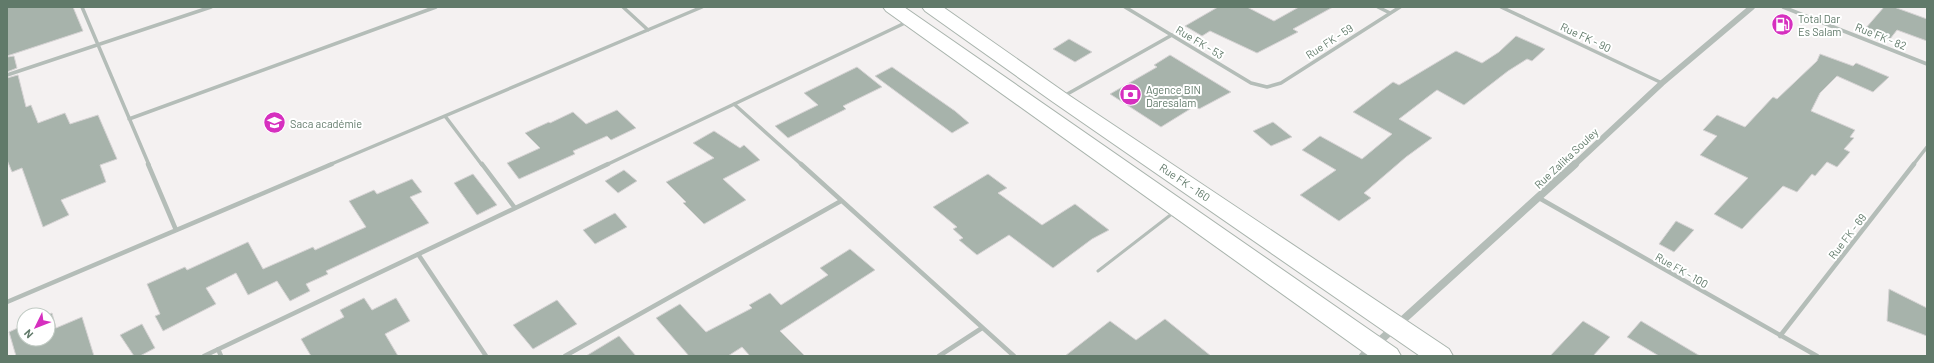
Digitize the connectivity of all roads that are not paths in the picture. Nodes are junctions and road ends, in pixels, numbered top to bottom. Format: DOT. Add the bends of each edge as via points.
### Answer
graph roads {
  1 [pos="82,7"];
  2 [pos="211,7"];
  3 [pos="436,7"];
  4 [pos="623,7"];
  5 [pos="702,7"];
  6 [pos="892,7"];
  7 [pos="931,7"];
  8 [pos="1125,7"];
  9 [pos="1378,7"];
  10 [pos="1400,7"];
  11 [pos="1502,7"];
  12 [pos="1752,7"];
  13 [pos="1783,7"];
  14 [pos="1390,13"];
  15 [pos="911,20"];
  16 [pos="648,30"];
  17 [pos="1172,35"];
  18 [pos="98,44"];
  19 [pos="1927,64"];
  20 [pos="7,75"];
  21 [pos="1662,83"];
  22 [pos="1267,87"];
  23 [pos="1060,98"];
  24 [pos="734,104"];
  25 [pos="445,116"];
  26 [pos="129,119"];
  27 [pos="1927,147"];
  28 [pos="1539,198"];
  29 [pos="842,201"];
  30 [pos="515,208"];
  31 [pos="1180,208"];
  32 [pos="176,230"];
  33 [pos="418,254"];
  34 [pos="1098,271"];
  35 [pos="7,302"];
  36 [pos="1396,326"];
  37 [pos="982,328"];
  38 [pos="1780,336"];
  39 [pos="218,349"];
  40 [pos="1375,353"];
  41 [pos="204,356"];
  42 [pos="221,356"];
  43 [pos="486,356"];
  44 [pos="565,356"];
  45 [pos="940,356"];
  46 [pos="1014,356"];
  47 [pos="1440,356"];
  48 [pos="1817,356"];
  1 -- 18 [label="street"];
  2 -- 18 [label="street"];
  3 -- 26 [label="street"];
  4 -- 16 [label="street"];
  5 -- 16 [label="street"];
  6 -- 15 [label="main road"];
  7 -- 23 [label="main road, Rue FK - 160"];
  8 -- 17 [label="street, Rue FK - 53"];
  9 -- 14 [label="street"];
  10 -- 14 [label="street, Rue FK - 59"];
  11 -- 21 [label="street, Rue FK - 90"];
  12 -- 21 [label="street, Rue Zalika Souley"];
  13 -- 19 [label="street, Rue FK - 82"];
  14 -- 22 [label="street, Rue FK - 59" via="1281,83"];
  15 -- 24 [label="street"];
  15 -- 31 [label="main road"];
  16 -- 25 [label="street"];
  17 -- 22 [label="street, Rue FK - 53" via="1251,83"];
  17 -- 23 [label="street"];
  18 -- 20 [label="street"];
  18 -- 26 [label="street"];
  21 -- 28 [label="street, Rue Zalika Souley"];
  23 -- 36 [label="main road, Rue FK - 160"];
  24 -- 29 [label="street"];
  24 -- 30 [label="street"];
  25 -- 30 [label="street"];
  25 -- 32 [label="street"];
  26 -- 32 [label="street"];
  27 -- 38 [label="street, Rue FK - 69"];
  28 -- 36 [label="street, Rue Zalika Souley"];
  28 -- 38 [label="street, Rue FK - 100"];
  29 -- 37 [label="street"];
  29 -- 44 [label="street"];
  30 -- 33 [label="street"];
  31 -- 34 [label="lane"];
  31 -- 40 [label="main road"];
  32 -- 35 [label="street"];
  33 -- 39 [label="street"];
  33 -- 43 [label="street"];
  36 -- 40 [label="street, Rue Zalika Souley"];
  36 -- 47 [label="main road, Rue FK - 160"];
  37 -- 45 [label="street"];
  37 -- 46 [label="street"];
  38 -- 48 [label="street, Rue FK - 100"];
  39 -- 41 [label="street"];
  39 -- 42 [label="street"];
}
